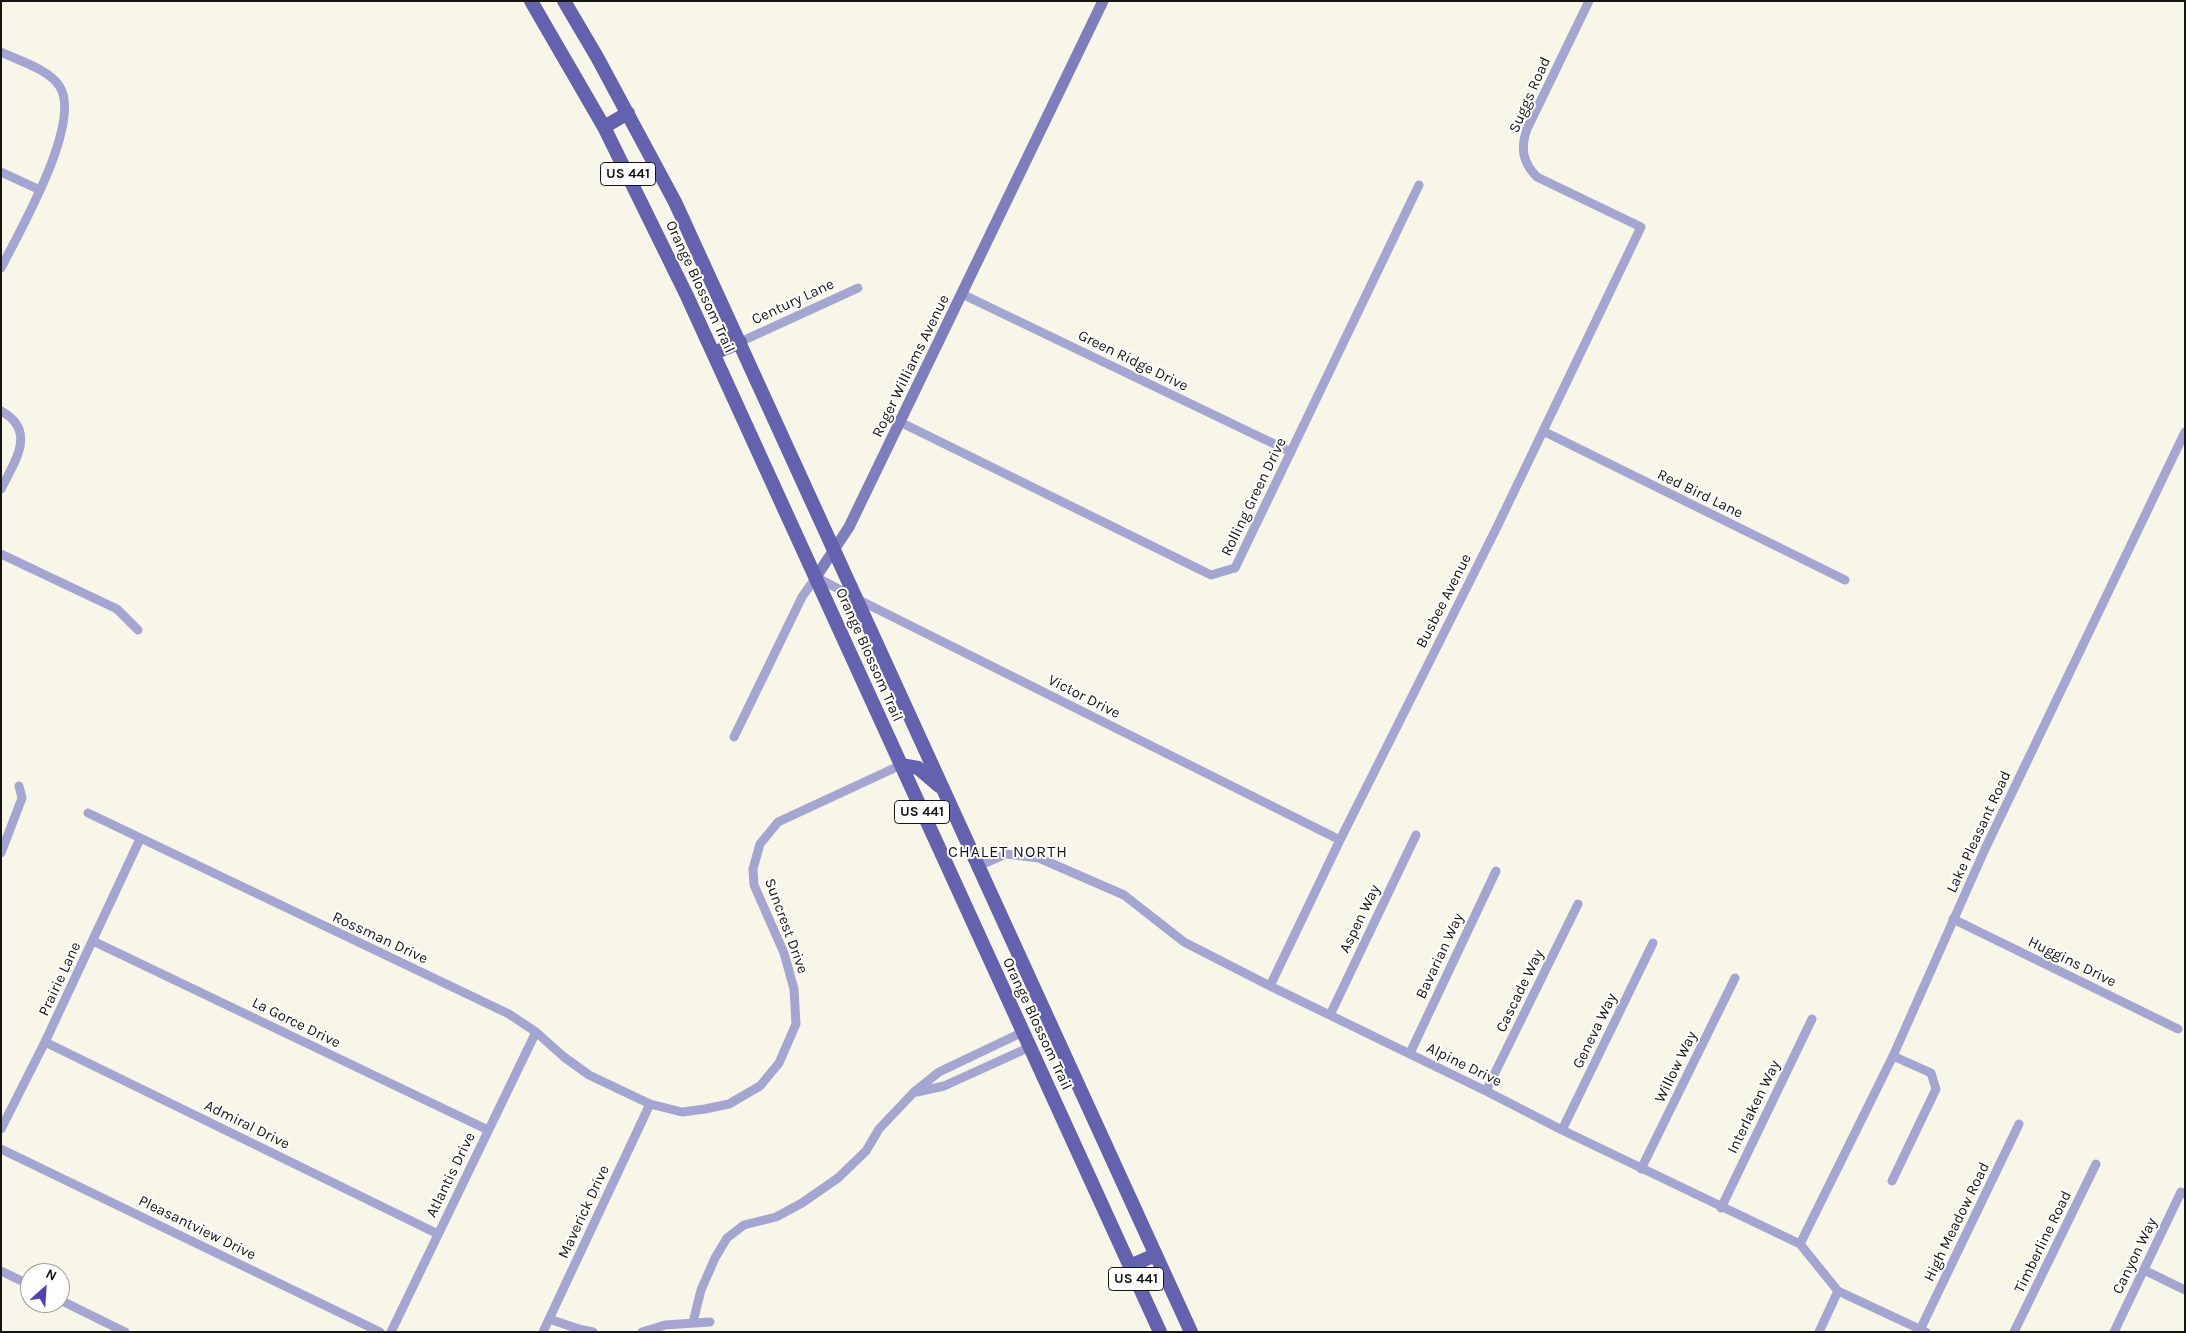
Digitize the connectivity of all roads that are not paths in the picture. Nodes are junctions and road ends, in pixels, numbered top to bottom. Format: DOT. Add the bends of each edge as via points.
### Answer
graph roads {
  1 [pos="531,1"];
  2 [pos="564,1"];
  3 [pos="1103,1"];
  4 [pos="1589,1"];
  5 [pos="1,52"];
  6 [pos="628,113"];
  7 [pos="604,127"];
  8 [pos="1,172"];
  9 [pos="1419,185"];
  10 [pos="40,190"];
  11 [pos="1641,227"];
  12 [pos="1,268"];
  13 [pos="858,288"];
  14 [pos="962,294"];
  15 [pos="740,342"];
  16 [pos="714,353"];
  17 [pos="1,411"];
  18 [pos="900,422"];
  19 [pos="1543,431"];
  20 [pos="2185,432"];
  21 [pos="1291,452"];
  22 [pos="1,489"];
  23 [pos="834,550"];
  24 [pos="1,554"];
  25 [pos="816,577"];
  26 [pos="1845,580"];
  27 [pos="857,599"];
  28 [pos="138,630"];
  29 [pos="734,737"];
  30 [pos="901,765"];
  31 [pos="18,786"];
  32 [pos="945,792"];
  33 [pos="88,813"];
  34 [pos="1416,835"];
  35 [pos="140,839"];
  36 [pos="1340,840"];
  37 [pos="3,847"];
  38 [pos="979,866"];
  39 [pos="1496,871"];
  40 [pos="1578,904"];
  41 [pos="1953,919"];
  42 [pos="93,941"];
  43 [pos="1653,944"];
  44 [pos="1735,978"];
  45 [pos="1270,986"];
  46 [pos="1330,1015"];
  47 [pos="1812,1019"];
  48 [pos="2178,1029"];
  49 [pos="536,1032"];
  50 [pos="1023,1032"];
  51 [pos="45,1042"];
  52 [pos="1030,1046"];
  53 [pos="1410,1053"];
  54 [pos="1893,1056"];
  55 [pos="1486,1090"];
  56 [pos="914,1092"];
  57 [pos="650,1104"];
  58 [pos="2019,1124"];
  59 [pos="1,1129"];
  60 [pos="488,1130"];
  61 [pos="1562,1130"];
  62 [pos="1,1149"];
  63 [pos="2096,1164"];
  64 [pos="1641,1169"];
  65 [pos="1892,1181"];
  66 [pos="2183,1193"];
  67 [pos="1721,1208"];
  68 [pos="438,1234"];
  69 [pos="1800,1244"];
  70 [pos="1155,1254"];
  71 [pos="1130,1266"];
  72 [pos="2144,1270"];
  73 [pos="1,1272"];
  74 [pos="20,1281"];
  75 [pos="2185,1290"];
  76 [pos="1838,1291"];
  77 [pos="70,1305"];
  78 [pos="549,1319"];
  79 [pos="693,1322"];
  80 [pos="710,1322"];
  81 [pos="1922,1331"];
  82 [pos="125,1332"];
  83 [pos="380,1332"];
  84 [pos="391,1332"];
  85 [pos="543,1332"];
  86 [pos="593,1332"];
  87 [pos="642,1332"];
  88 [pos="1160,1332"];
  89 [pos="1191,1332"];
  90 [pos="1819,1332"];
  91 [pos="2014,1332"];
  92 [pos="2114,1332"];
  1 -- 7 [label="main road, Orange Blossom Trail / US 441"];
  2 -- 6 [label="main road, Orange Blossom Trail / US 441"];
  3 -- 14 [label="street, Roger Williams Avenue"];
  4 -- 11 [label="street, Suggs Road" via="1527,129 1523,155 1527,167 1537,177"];
  5 -- 10 [label="street" via="46,74 59,87 65,102 64,118 49,171"];
  6 -- 7 [label="main road"];
  6 -- 15 [label="main road, Orange Blossom Trail / US 441" via="675,202"];
  7 -- 16 [label="main road, Orange Blossom Trail / US 441"];
  8 -- 10 [label="street"];
  9 -- 21 [label="street, Rolling Green Drive"];
  10 -- 12 [label="street"];
  11 -- 19 [label="street, Busbee Avenue"];
  13 -- 15 [label="street, Century Lane"];
  14 -- 18 [label="street, Roger Williams Avenue"];
  14 -- 21 [label="street, Green Ridge Drive"];
  15 -- 16 [label="main road"];
  15 -- 23 [label="main road, Orange Blossom Trail / US 441"];
  16 -- 25 [label="main road, Orange Blossom Trail / US 441"];
  17 -- 22 [label="street" via="9,415 20,430 22,442"];
  18 -- 21 [label="street, Rolling Green Drive" via="1212,575 1235,568"];
  18 -- 23 [label="street, Roger Williams Avenue" via="850,527"];
  19 -- 26 [label="street, Red Bird Lane"];
  19 -- 36 [label="street, Busbee Avenue"];
  20 -- 41 [label="street, Lake Pleasant Road"];
  23 -- 25 [label="street, Roger Williams Avenue"];
  23 -- 27 [label="main road, Orange Blossom Trail / US 441"];
  24 -- 28 [label="street" via="117,609"];
  25 -- 27 [label="street, Victor Drive"];
  25 -- 29 [label="street, Roger Williams Avenue" via="802,598"];
  25 -- 30 [label="main road, Orange Blossom Trail / US 441"];
  27 -- 32 [label="main road, Orange Blossom Trail / US 441"];
  27 -- 36 [label="street, Victor Drive"];
  30 -- 32 [label="main road" via="918,768"];
  30 -- 50 [label="main road, Orange Blossom Trail / US 441"];
  30 -- 57 [label="street, Suncrest Drive" via="778,822 756,852 754,886 784,953 794,989 796,1024 779,1064 760,1086 729,1104 682,1112"];
  31 -- 37 [label="street" via="22,798"];
  32 -- 38 [label="main road, Orange Blossom Trail / US 441"];
  33 -- 35 [label="street, Rossman Drive"];
  34 -- 46 [label="street, Aspen Way"];
  35 -- 42 [label="street, Prairie Lane"];
  35 -- 49 [label="street, Rossman Drive" via="509,1014"];
  36 -- 45 [label="street, Busbee Avenue"];
  38 -- 45 [label="street, Alpine Drive" via="1006,854 1038,858 1124,895 1184,942"];
  38 -- 70 [label="main road, Orange Blossom Trail / US 441"];
  39 -- 53 [label="street, Bavarian Way"];
  40 -- 55 [label="street, Cascade Way"];
  41 -- 48 [label="street, Huggins Drive"];
  41 -- 54 [label="street, Lake Pleasant Road"];
  42 -- 51 [label="street, Prairie Lane"];
  42 -- 60 [label="street, La Gorce Drive"];
  43 -- 61 [label="street, Geneva Way"];
  44 -- 64 [label="street, Willow Way"];
  45 -- 46 [label="street, Alpine Drive"];
  46 -- 53 [label="street, Alpine Drive"];
  47 -- 67 [label="street, Interlaken Way"];
  49 -- 57 [label="street, Rossman Drive" via="589,1075"];
  49 -- 60 [label="street, Atlantis Drive"];
  50 -- 52 [label="main road, Orange Blossom Trail / US 441"];
  50 -- 56 [label="street" via="939,1072"];
  51 -- 59 [label="street, Prairie Lane"];
  51 -- 68 [label="street, Admiral Drive"];
  52 -- 56 [label="street" via="944,1086"];
  52 -- 71 [label="main road, Orange Blossom Trail / US 441"];
  53 -- 55 [label="street, Alpine Drive"];
  54 -- 65 [label="street" via="1930,1073 1936,1089"];
  54 -- 69 [label="street, Lake Pleasant Road"];
  55 -- 61 [label="street, Alpine Drive"];
  56 -- 79 [label="street" via="879,1129 866,1151 838,1178 802,1203 776,1217 744,1225 727,1238 701,1290"];
  57 -- 78 [label="street, Maverick Drive"];
  58 -- 81 [label="street, High Meadow Road"];
  60 -- 68 [label="street, Atlantis Drive"];
  61 -- 64 [label="street, Alpine Drive"];
  62 -- 83 [label="street, Pleasantview Drive"];
  63 -- 91 [label="street, Timberline Road"];
  64 -- 67 [label="street, Alpine Drive"];
  66 -- 72 [label="street, Canyon Way"];
  67 -- 69 [label="street, Alpine Drive"];
  68 -- 84 [label="street, Atlantis Drive"];
  69 -- 76 [label="street, Alpine Drive"];
  70 -- 71 [label="main road"];
  70 -- 89 [label="main road, Orange Blossom Trail / US 441"];
  71 -- 88 [label="main road, Orange Blossom Trail / US 441"];
  72 -- 75 [label="street"];
  72 -- 92 [label="street, Canyon Way"];
  73 -- 74 [label="street"];
  76 -- 81 [label="street, Alpine Drive"];
  76 -- 90 [label="street"];
  77 -- 82 [label="street"];
  78 -- 85 [label="street, Maverick Drive"];
  78 -- 86 [label="street"];
  79 -- 80 [label="street"];
  79 -- 87 [label="street"];
}
